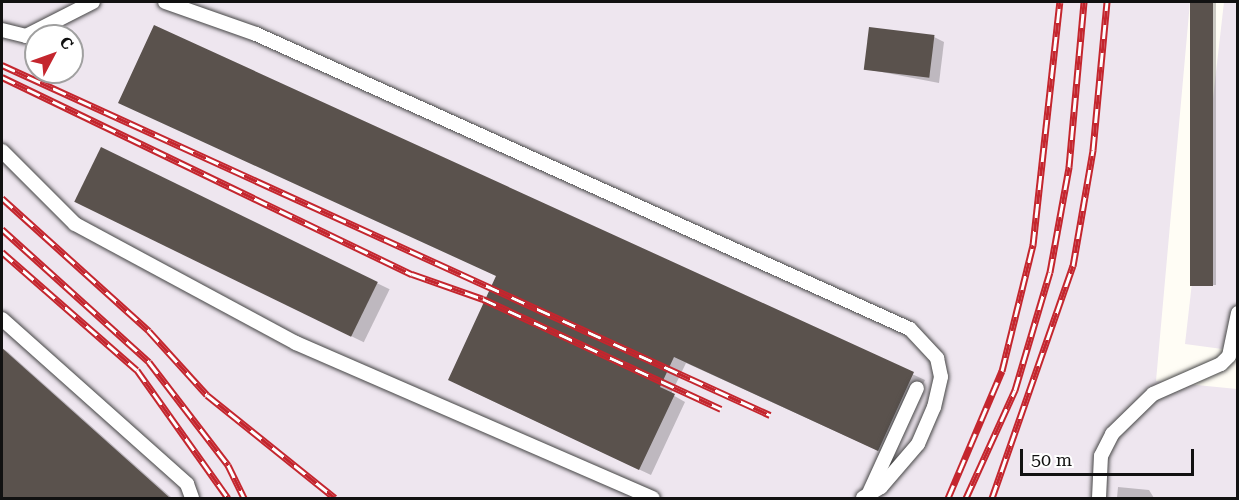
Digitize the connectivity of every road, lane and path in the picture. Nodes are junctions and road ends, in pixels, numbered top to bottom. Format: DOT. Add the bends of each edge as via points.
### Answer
graph roads {
  1 [pos="93,2"];
  2 [pos="165,2"];
  3 [pos="2,30"];
  4 [pos="2,151"];
  5 [pos="1238,313"];
  6 [pos="2,319"];
  7 [pos="917,388"];
  8 [pos="866,497"];
  9 [pos="192,498"];
  10 [pos="653,498"];
  11 [pos="1100,498"];
  1 -- 3 [label="lane" via="26,36"];
  2 -- 8 [label="lane" via="256,34 910,329 937,358 941,377 934,407 918,444"];
  4 -- 10 [label="lane" via="75,224 296,343"];
  5 -- 11 [label="lane" via="1229,356 1221,364 1153,394 1112,434 1101,456"];
  6 -- 9 [label="lane" via="187,484"];
  7 -- 8 [label="lane"];
}
